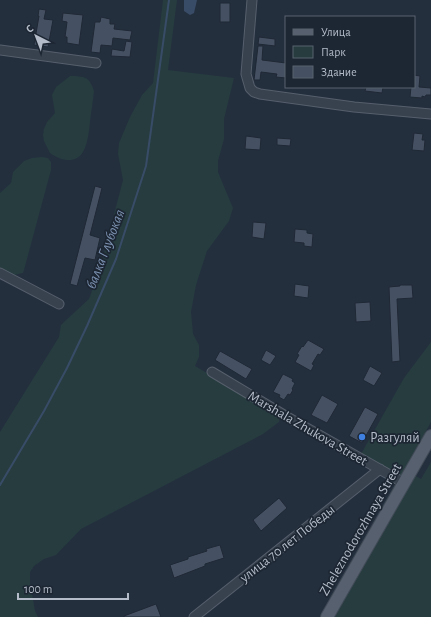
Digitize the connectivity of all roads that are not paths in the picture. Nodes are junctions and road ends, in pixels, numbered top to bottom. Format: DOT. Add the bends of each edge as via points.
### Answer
graph roads {
  1 [pos="252,0"];
  2 [pos="0,50"];
  3 [pos="96,63"];
  4 [pos="431,114"];
  5 [pos="0,273"];
  6 [pos="59,304"];
  7 [pos="212,372"];
  8 [pos="431,436"];
  9 [pos="380,469"];
  10 [pos="404,483"];
  11 [pos="194,617"];
  12 [pos="327,617"];
  1 -- 4 [label="street" via="246,74 250,88 254,92 330,104"];
  2 -- 3 [label="street"];
  5 -- 6 [label="street"];
  7 -- 9 [label="street, Marshala Zhukova Street"];
  8 -- 10 [label="main road, Zheleznodorozhnaya Street"];
  9 -- 10 [label="street, Marshala Zhukova Street"];
  9 -- 11 [label="street, улица 70 лет Победы"];
  10 -- 12 [label="main road, Zheleznodorozhnaya Street"];
}
